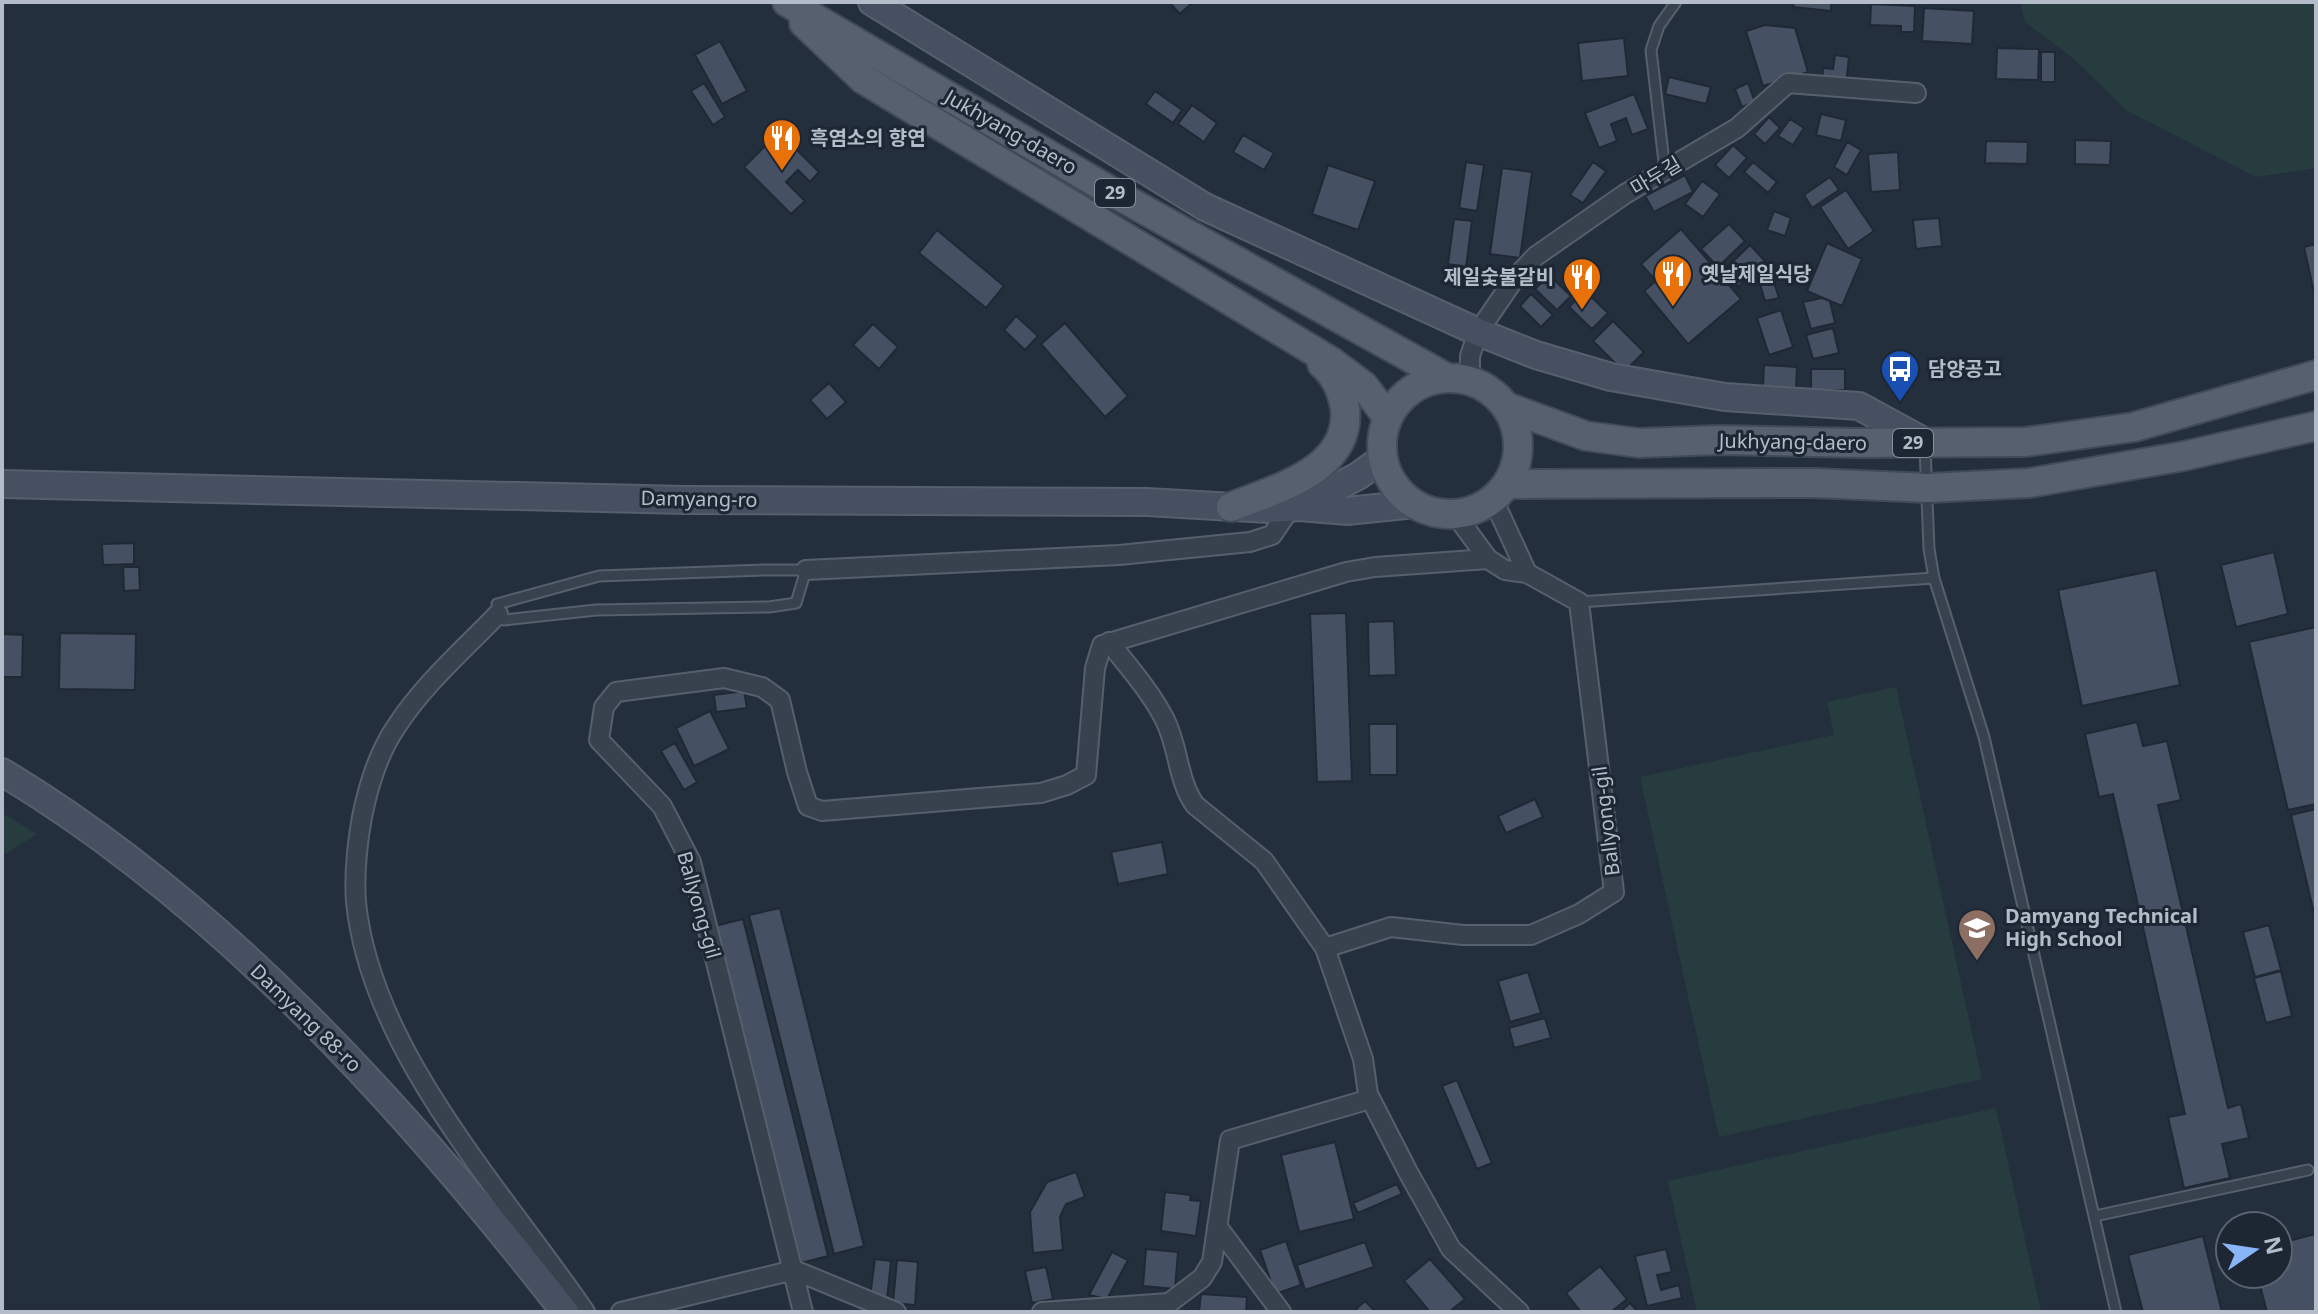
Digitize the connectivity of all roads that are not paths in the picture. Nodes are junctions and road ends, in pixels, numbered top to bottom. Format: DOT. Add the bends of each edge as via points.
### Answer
graph roads {
  1 [pos="786,2"];
  2 [pos="872,2"];
  3 [pos="1676,2"];
  4 [pos="1916,93"];
  5 [pos="1665,171"];
  6 [pos="1478,332"];
  7 [pos="1289,334"];
  8 [pos="2316,375"];
  9 [pos="1458,379"];
  10 [pos="1507,407"];
  11 [pos="1388,418"];
  12 [pos="2316,426"];
  13 [pos="1925,442"];
  14 [pos="1383,458"];
  15 [pos="2,484"];
  16 [pos="1928,488"];
  17 [pos="1500,491"];
  18 [pos="1415,504"];
  19 [pos="1231,507"];
  20 [pos="1295,507"];
  21 [pos="1455,514"];
  22 [pos="1488,559"];
  23 [pos="806,570"];
  24 [pos="1527,573"];
  25 [pos="1934,578"];
  26 [pos="1579,602"];
  27 [pos="498,614"];
  28 [pos="1109,642"];
  29 [pos="2,772"];
  30 [pos="1325,948"];
  31 [pos="1370,1099"];
  32 [pos="2308,1170"];
  33 [pos="2095,1216"];
  34 [pos="1217,1226"];
  35 [pos="794,1270"];
  36 [pos="565,1312"];
  37 [pos="585,1312"];
  38 [pos="621,1312"];
  39 [pos="803,1312"];
  40 [pos="896,1312"];
  41 [pos="1042,1312"];
  42 [pos="1281,1312"];
  43 [pos="1519,1312"];
  44 [pos="2116,1312"];
  1 -- 7 [label="main road, Jukhyang-daero / 29" via="863,79"];
  1 -- 9 [label="main road, Jukhyang-daero / 29" via="1114,193"];
  2 -- 6 [label="main road" via="1205,207"];
  3 -- 5 [label="lane" via="1651,50"];
  4 -- 5 [label="street, 마두길" via="1788,83 1737,128"];
  5 -- 6 [label="street, 마두길" via="1536,256"];
  6 -- 9 [label="street, 마두길"];
  6 -- 13 [label="main road" via="1611,377 1725,397 1859,406"];
  7 -- 11 [label="main road, Jukhyang-daero / 29" via="1364,386"];
  7 -- 19 [label="main road" via="1331,372 1339,387 1345,413 1341,441 1309,472"];
  8 -- 13 [label="main road, Jukhyang-daero / 29" via="2134,427 2025,442"];
  9 -- 10 [label="main road" via="1491,391"];
  9 -- 11 [label="main road" via="1423,383 1402,397"];
  10 -- 13 [label="main road, Jukhyang-daero / 29" via="1586,436 1639,443"];
  10 -- 17 [label="main road" via="1518,446 1516,465"];
  11 -- 14 [label="main road"];
  12 -- 16 [label="main road, Jukhyang-daero / 29" via="2078,476"];
  13 -- 16 [label="lane"];
  14 -- 18 [label="main road" via="1400,492"];
  14 -- 20 [label="main road, Damyang-ro"];
  15 -- 19 [label="main road, Damyang-ro"];
  16 -- 17 [label="main road, Jukhyang-daero / 29" via="1814,483"];
  16 -- 25 [label="lane"];
  17 -- 21 [label="main road" via="1475,510"];
  17 -- 24 [label="street"];
  18 -- 20 [label="main road" via="1347,511"];
  18 -- 21 [label="main road"];
  19 -- 20 [label="main road, Damyang-ro"];
  20 -- 23 [label="street" via="1272,535 1250,542 1119,555"];
  21 -- 22 [label="street"];
  22 -- 24 [label="street" via="1505,570"];
  22 -- 28 [label="street" via="1346,572"];
  23 -- 27 [label="lane" via="599,576 497,604"];
  23 -- 27 [label="lane" via="796,603 769,607 596,610 504,620"];
  24 -- 26 [label="street"];
  25 -- 26 [label="lane"];
  25 -- 33 [label="lane" via="1984,737"];
  26 -- 30 [label="street, Ballyong-gil" via="1614,892 1531,935 1391,927"];
  27 -- 37 [label="street" via="394,728 367,791 357,846 356,902 369,965 413,1065"];
  28 -- 30 [label="street" via="1164,717 1188,796 1264,861"];
  28 -- 35 [label="street, Ballyong-gil" via="1102,645 1095,668 1086,775 1041,793 822,811 808,806 780,700 762,687 724,678 616,692 604,707 599,740 662,806 691,862"];
  29 -- 36 [label="main road, Damyang 88-ro" via="160,883 309,1017 441,1160"];
  30 -- 31 [label="street" via="1363,1059"];
  31 -- 34 [label="street" via="1230,1140"];
  31 -- 43 [label="street" via="1451,1249"];
  32 -- 33 [label="lane"];
  33 -- 44 [label="lane"];
  34 -- 41 [label="street" via="1212,1262 1202,1278 1169,1303"];
  34 -- 42 [label="street"];
  35 -- 38 [label="street"];
  35 -- 39 [label="street, Ballyong-gil"];
  35 -- 40 [label="street"];
}
